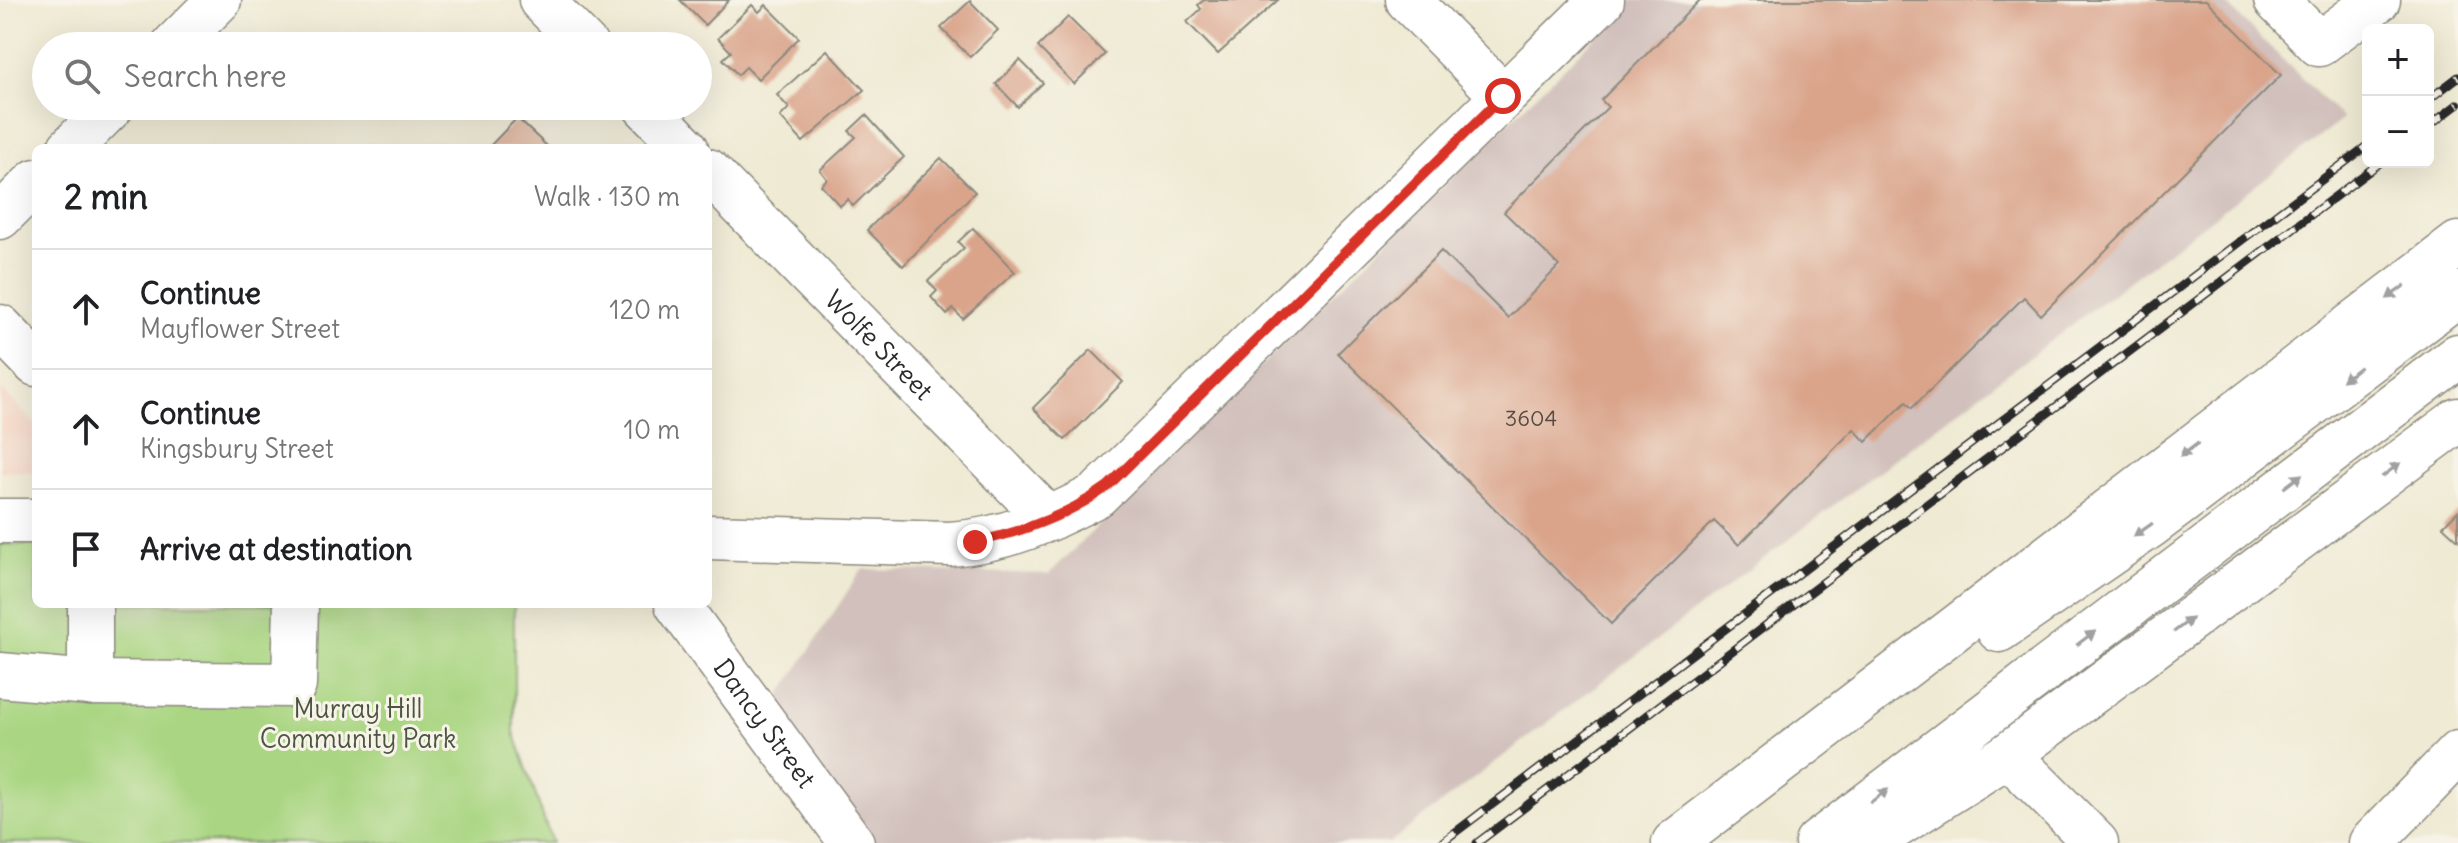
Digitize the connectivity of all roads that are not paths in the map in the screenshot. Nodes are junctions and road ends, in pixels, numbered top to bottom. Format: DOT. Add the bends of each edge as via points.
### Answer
graph roads {
  1 [pos="219,0"];
  2 [pos="541,0"];
  3 [pos="1408,0"];
  4 [pos="1602,0"];
  5 [pos="2276,0"];
  6 [pos="2378,0"];
  7 [pos="187,32"];
  8 [pos="572,32"];
  9 [pos="1503,96"];
  10 [pos="98,120"];
  11 [pos="659,120"];
  12 [pos="74,144"];
  13 [pos="682,144"];
  14 [pos="712,175"];
  15 [pos="32,185"];
  16 [pos="0,217"];
  17 [pos="2458,244"];
  18 [pos="2458,294"];
  19 [pos="0,327"];
  20 [pos="2458,356"];
  21 [pos="32,360"];
  22 [pos="2458,420"];
  23 [pos="1049,519"];
  24 [pos="0,521"];
  25 [pos="32,521"];
  26 [pos="712,537"];
  27 [pos="90,608"];
  28 [pos="296,608"];
  29 [pos="680,608"];
  30 [pos="0,675"];
  31 [pos="90,683"];
  32 [pos="2458,753"];
  33 [pos="2008,755"];
  34 [pos="852,843"];
  35 [pos="1674,843"];
  36 [pos="1691,843"];
  37 [pos="1817,843"];
  38 [pos="1869,843"];
  39 [pos="2096,843"];
  40 [pos="2371,843"];
  1 -- 7 [label="main road"];
  2 -- 8 [label="main road"];
  3 -- 9 [label="main road"];
  4 -- 9 [label="main road"];
  5 -- 6 [label="main road" via="2319,44"];
  9 -- 23 [label="main road" via="1108,486"];
  10 -- 12 [label="main road"];
  11 -- 13 [label="main road"];
  14 -- 23 [label="main road, Wolfe Street"];
  15 -- 16 [label="main road"];
  17 -- 35 [label="main road, one-way"];
  18 -- 36 [label="main road, one-way" via="2150,526"];
  19 -- 21 [label="main road"];
  37 -- 20 [label="main road, one-way"];
  33 -- 22 [label="main road, one-way"];
  23 -- 26 [label="main road" via="1014,534 950,544"];
  24 -- 25 [label="main road"];
  27 -- 31 [label="main road"];
  28 -- 31 [label="main road" via="294,685"];
  29 -- 34 [label="main road, Dancy Street"];
  30 -- 31 [label="main road"];
  32 -- 40 [label="main road"];
  33 -- 38 [label="main road"];
  33 -- 39 [label="main road"];
}
